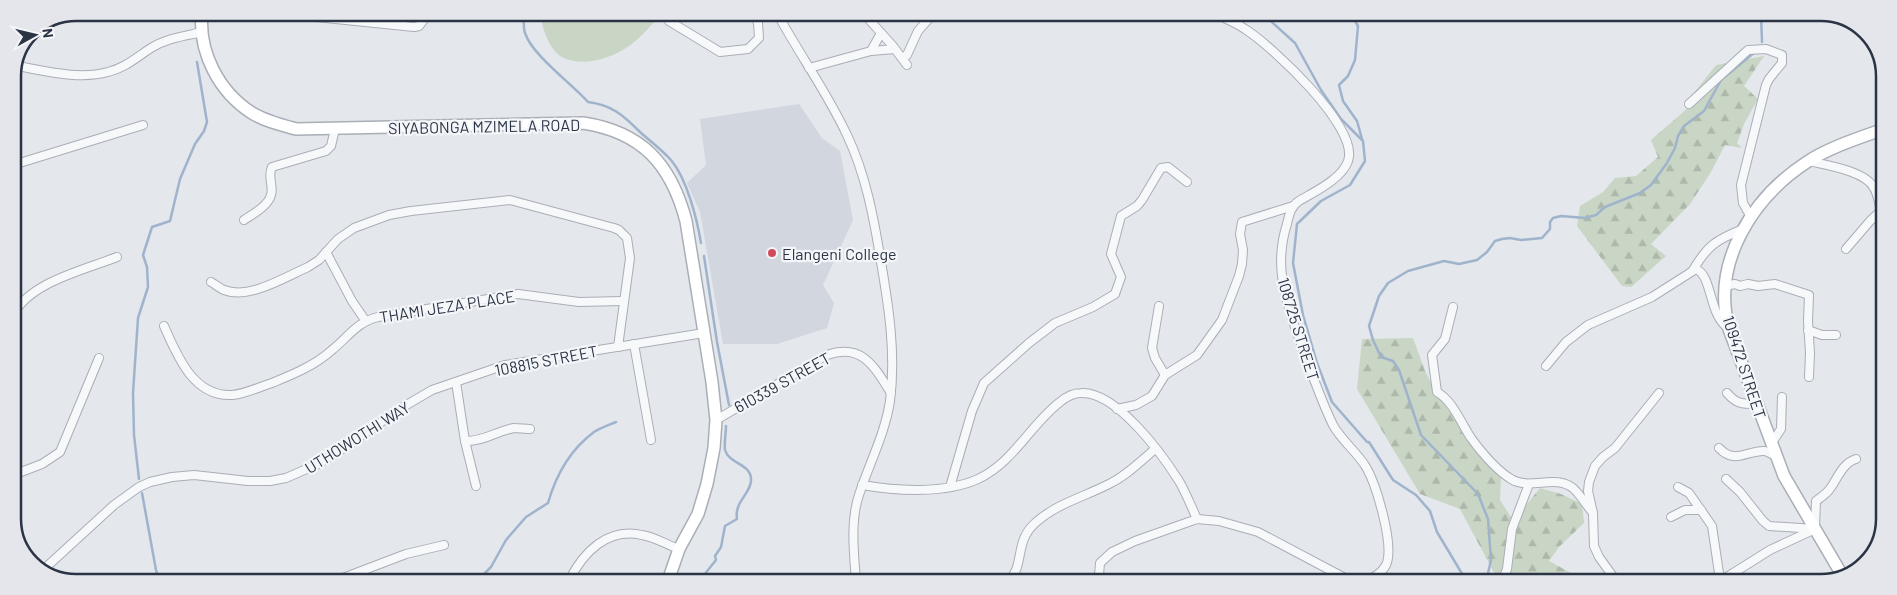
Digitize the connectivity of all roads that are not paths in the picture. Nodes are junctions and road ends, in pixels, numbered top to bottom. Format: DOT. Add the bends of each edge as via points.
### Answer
graph roads {
  1 [pos="202,21"];
  2 [pos="355,21"];
  3 [pos="423,21"];
  4 [pos="671,21"];
  5 [pos="758,21"];
  6 [pos="782,21"];
  7 [pos="870,21"];
  8 [pos="927,21"];
  9 [pos="1230,21"];
  10 [pos="202,32"];
  11 [pos="881,33"];
  12 [pos="895,49"];
  13 [pos="871,51"];
  14 [pos="902,58"];
  15 [pos="908,65"];
  16 [pos="22,67"];
  17 [pos="809,68"];
  18 [pos="1688,104"];
  19 [pos="143,125"];
  20 [pos="335,128"];
  21 [pos="1876,132"];
  22 [pos="1809,161"];
  23 [pos="21,163"];
  24 [pos="1187,182"];
  25 [pos="1876,192"];
  26 [pos="1293,206"];
  27 [pos="1876,216"];
  28 [pos="1751,217"];
  29 [pos="244,220"];
  30 [pos="1743,229"];
  31 [pos="1846,249"];
  32 [pos="326,252"];
  33 [pos="117,257"];
  34 [pos="1693,270"];
  35 [pos="211,282"];
  36 [pos="1725,286"];
  37 [pos="623,301"];
  38 [pos="21,303"];
  39 [pos="1159,306"];
  40 [pos="1453,307"];
  41 [pos="365,320"];
  42 [pos="164,326"];
  43 [pos="1729,329"];
  44 [pos="1808,330"];
  45 [pos="704,333"];
  46 [pos="1836,335"];
  47 [pos="634,344"];
  48 [pos="618,347"];
  49 [pos="99,358"];
  50 [pos="1546,366"];
  51 [pos="1165,375"];
  52 [pos="1809,377"];
  53 [pos="456,382"];
  54 [pos="432,390"];
  55 [pos="891,393"];
  56 [pos="1659,393"];
  57 [pos="1727,393"];
  58 [pos="1782,397"];
  59 [pos="1756,404"];
  60 [pos="1117,409"];
  61 [pos="716,420"];
  62 [pos="530,429"];
  63 [pos="650,440"];
  64 [pos="465,441"];
  65 [pos="1771,444"];
  66 [pos="1719,448"];
  67 [pos="1155,449"];
  68 [pos="1776,456"];
  69 [pos="1856,460"];
  70 [pos="21,472"];
  71 [pos="1726,479"];
  72 [pos="1529,484"];
  73 [pos="862,485"];
  74 [pos="476,486"];
  75 [pos="950,487"];
  76 [pos="1678,487"];
  77 [pos="1701,510"];
  78 [pos="1593,513"];
  79 [pos="1671,517"];
  80 [pos="1197,519"];
  81 [pos="1814,530"];
  82 [pos="444,545"];
  83 [pos="679,549"];
  84 [pos="48,565"];
  85 [pos="1839,570"];
  86 [pos="353,574"];
  87 [pos="572,574"];
  88 [pos="670,574"];
  89 [pos="856,574"];
  90 [pos="1015,574"];
  91 [pos="1099,574"];
  92 [pos="1337,574"];
  93 [pos="1378,574"];
  94 [pos="1505,574"];
  95 [pos="1612,574"];
  96 [pos="1719,574"];
  97 [pos="1733,574"];
  1 -- 10 [label="street, SIYABONGA MZIMELA ROAD"];
  2 -- 3 [label="street" via="414,27"];
  4 -- 5 [label="street" via="720,52 748,49 759,38"];
  6 -- 17 [label="street"];
  7 -- 11 [label="street"];
  8 -- 14 [label="street"];
  9 -- 26 [label="street" via="1245,28 1275,52 1327,108 1347,141 1349,159 1343,170"];
  10 -- 16 [label="street" via="168,39 109,72 72,74"];
  10 -- 20 [label="street, SIYABONGA MZIMELA ROAD" via="214,73 238,103 253,114 296,129"];
  11 -- 12 [label="street"];
  11 -- 13 [label="street"];
  12 -- 13 [label="street"];
  12 -- 14 [label="street"];
  13 -- 17 [label="street"];
  14 -- 15 [label="street"];
  17 -- 55 [label="street" via="848,136 871,206 890,323"];
  18 -- 28 [label="street" via="1748,50 1766,49 1783,57 1766,85 1743,173 1743,203"];
  19 -- 23 [label="street"];
  20 -- 29 [label="street" via="326,151 272,167 269,172 272,195"];
  20 -- 45 [label="street, SIYABONGA MZIMELA ROAD" via="583,123 614,130 640,144 665,169 681,200"];
  21 -- 22 [label="street, 109472 STREET"];
  22 -- 25 [label="street" via="1853,173 1870,182"];
  22 -- 28 [label="street, 109472 STREET" via="1764,200"];
  24 -- 75 [label="street" via="1168,167 1161,168 1137,206 1121,216 1111,254 1121,277 1116,294 1084,312 1055,323 984,384 972,411"];
  26 -- 51 [label="street" via="1242,222 1242,264 1225,316 1197,354"];
  26 -- 93 [label="street, 108725 STREET" via="1283,238 1281,273 1294,324 1330,418 1341,438 1365,465 1382,510 1388,560"];
  27 -- 31 [label="street"];
  28 -- 30 [label="street, 109472 STREET"];
  30 -- 34 [label="street" via="1722,238 1705,251"];
  30 -- 36 [label="street, 109472 STREET" via="1732,251"];
  32 -- 35 [label="street" via="308,267 253,291 234,292"];
  32 -- 37 [label="street" via="354,228 389,215 516,201 614,228 624,234 630,258"];
  32 -- 41 [label="street"];
  33 -- 38 [label="street" via="35,290"];
  34 -- 43 [label="street" via="1697,269 1702,274 1719,319"];
  34 -- 50 [label="street" via="1652,297 1588,325 1566,342"];
  36 -- 43 [label="street, 109472 STREET"];
  36 -- 44 [label="street" via="1771,284 1809,295"];
  37 -- 41 [label="street, THAMI JEZA PLACE" via="579,302 518,294"];
  37 -- 48 [label="street"];
  39 -- 51 [label="street" via="1152,348"];
  40 -- 72 [label="street" via="1445,339 1432,355 1437,392 1445,396 1492,465 1511,480"];
  41 -- 42 [label="street, THAMI JEZA PLACE" via="333,350 306,369 234,395 216,393 202,386 184,366"];
  43 -- 59 [label="street, 109472 STREET"];
  44 -- 46 [label="street"];
  44 -- 52 [label="street"];
  45 -- 47 [label="street, 108815 STREET"];
  45 -- 61 [label="street, SIYABONGA MZIMELA ROAD"];
  47 -- 48 [label="street, 108815 STREET"];
  47 -- 63 [label="street"];
  48 -- 53 [label="street, 108815 STREET" via="505,365"];
  49 -- 70 [label="street" via="60,452"];
  51 -- 60 [label="street" via="1148,400"];
  53 -- 54 [label="street, 108815 STREET"];
  53 -- 64 [label="street"];
  54 -- 84 [label="street, UTHOWOTHI WAY" via="335,454 293,476 261,481 194,475 172,477 139,487 114,505"];
  55 -- 61 [label="street, 610339 STREET" via="870,363 856,352 839,351"];
  55 -- 73 [label="street" via="885,422"];
  56 -- 78 [label="street" via="1591,474 1588,491"];
  57 -- 59 [label="street" via="1733,401"];
  58 -- 65 [label="street" via="1781,429"];
  59 -- 65 [label="street, 109472 STREET"];
  60 -- 67 [label="street"];
  60 -- 75 [label="street" via="1092,394 1073,394 1058,403 998,466 979,479"];
  61 -- 83 [label="street, SIYABONGA MZIMELA ROAD" via="707,484 698,514"];
  62 -- 64 [label="street" via="513,428"];
  64 -- 74 [label="street"];
  65 -- 68 [label="street, 109472 STREET"];
  66 -- 68 [label="street" via="1734,457 1766,451"];
  67 -- 80 [label="street" via="1179,481"];
  67 -- 90 [label="street" via="1111,483 1079,496 1040,519 1023,539"];
  68 -- 81 [label="street, 109472 STREET"];
  69 -- 81 [label="street" via="1838,474 1829,490 1816,501"];
  71 -- 81 [label="street" via="1763,522 1770,526"];
  72 -- 78 [label="street" via="1550,482 1570,486"];
  72 -- 94 [label="street" via="1512,529"];
  73 -- 75 [label="street" via="890,490"];
  73 -- 89 [label="street" via="854,525"];
  76 -- 77 [label="street" via="1688,493"];
  77 -- 79 [label="street" via="1685,510"];
  77 -- 96 [label="street" via="1712,526"];
  78 -- 95 [label="street" via="1596,552"];
  80 -- 91 [label="street" via="1112,552 1100,563"];
  80 -- 92 [label="street" via="1219,521 1258,532"];
  81 -- 85 [label="street, 109472 STREET"];
  81 -- 97 [label="street" via="1770,550"];
  82 -- 86 [label="street" via="406,554"];
  83 -- 87 [label="street" via="643,535 628,533 599,543 588,552"];
  83 -- 88 [label="street, SIYABONGA MZIMELA ROAD"];
}
